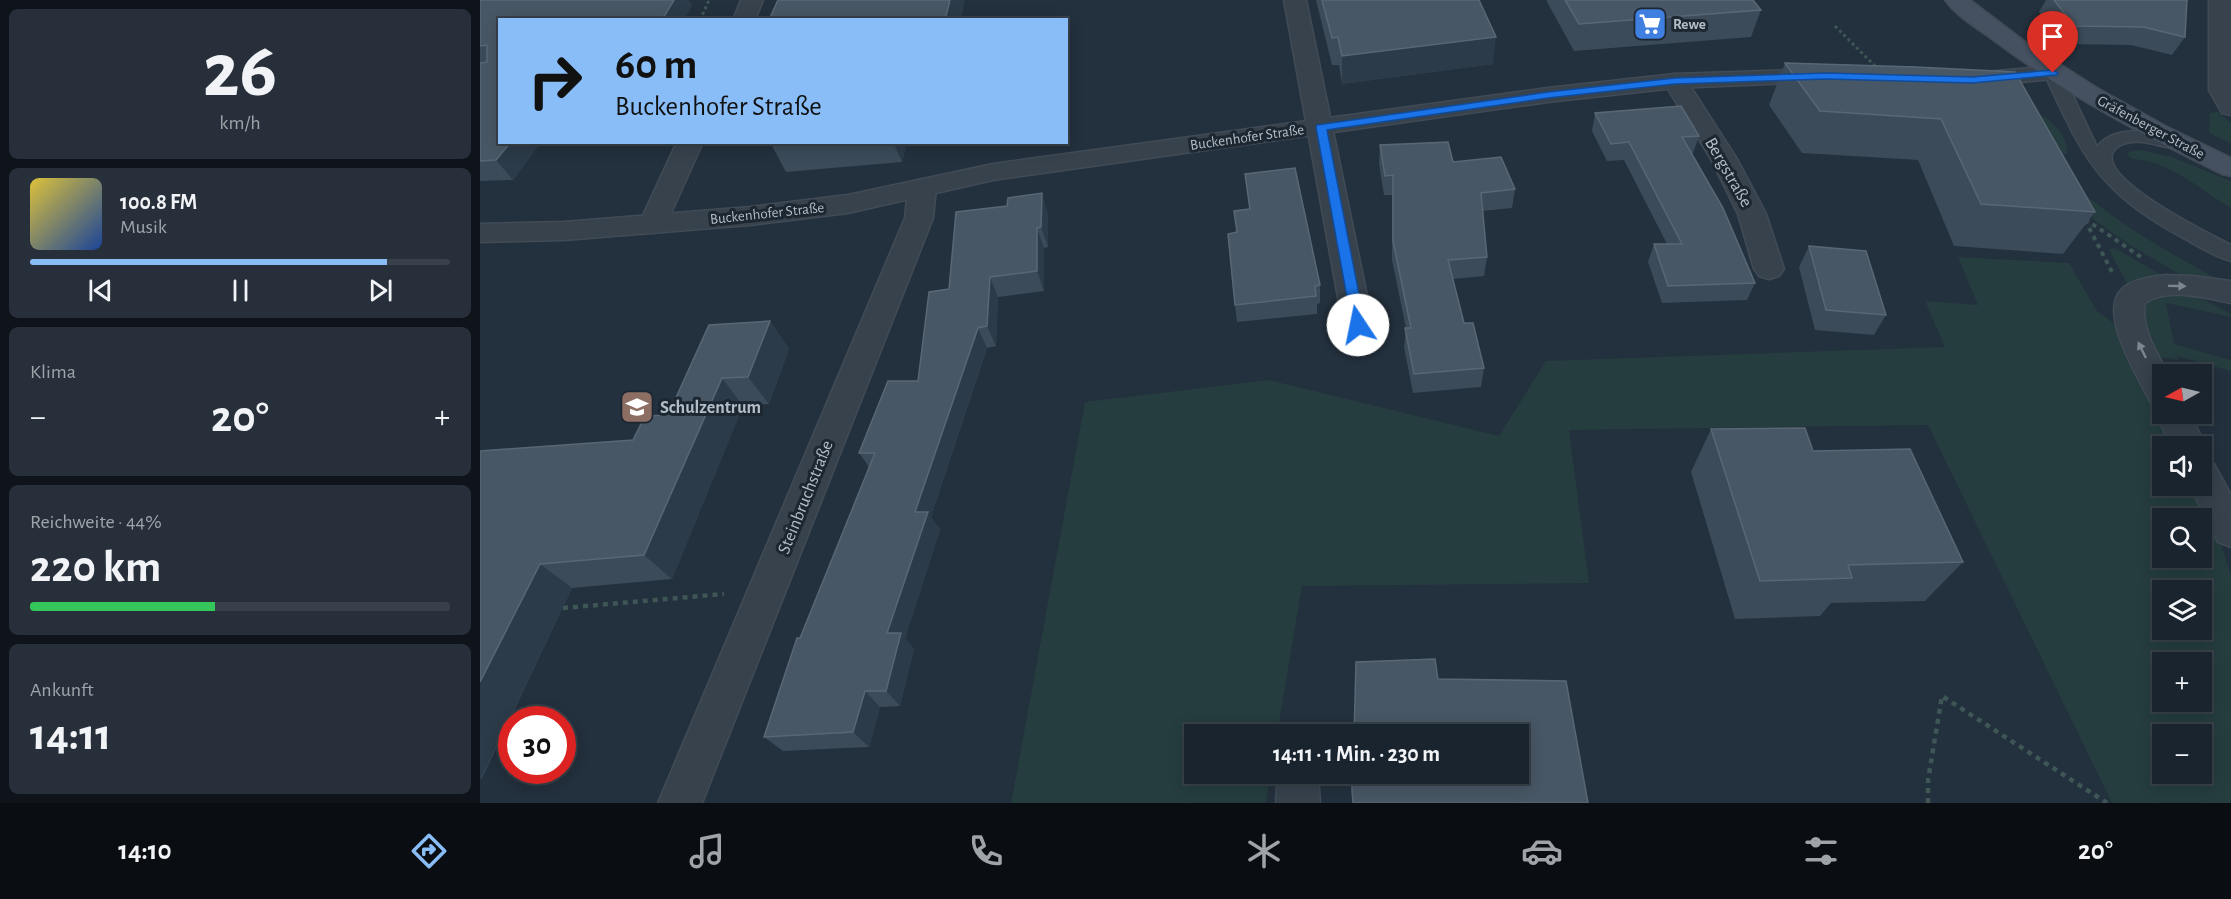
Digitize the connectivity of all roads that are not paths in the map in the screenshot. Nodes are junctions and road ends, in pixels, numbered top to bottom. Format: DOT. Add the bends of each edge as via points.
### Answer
graph roads {
  1 [pos="752,0"];
  2 [pos="1295,0"];
  3 [pos="1956,0"];
  4 [pos="2220,0"];
  5 [pos="745,18"];
  6 [pos="2053,73"];
  7 [pos="1886,77"];
  8 [pos="1951,79"];
  9 [pos="1675,81"];
  10 [pos="2231,108"];
  11 [pos="1321,127"];
  12 [pos="2179,143"];
  13 [pos="689,144"];
  14 [pos="2231,168"];
  15 [pos="2105,170"];
  16 [pos="922,188"];
  17 [pos="653,224"];
  18 [pos="480,232"];
  19 [pos="2231,254"];
  20 [pos="1769,269"];
  21 [pos="2231,292"];
  22 [pos="1358,325"];
  23 [pos="2152,371"];
  24 [pos="2212,494"];
  25 [pos="2231,531"];
  26 [pos="680,803"];
  1 -- 5 [label="street"];
  2 -- 11 [label="street"];
  3 -- 6 [label="main road, Gräfenberger Straße"];
  4 -- 10 [label="street" via="2221,90"];
  6 -- 8 [label="street"];
  6 -- 12 [label="main road, Gräfenberger Straße"];
  6 -- 15 [label="lane" via="2087,146"];
  7 -- 9 [label="street, Buckenhofer Straße"];
  9 -- 11 [label="street, Buckenhofer Straße"];
  9 -- 20 [label="street, Bergstraße" via="1724,159 1752,214"];
  11 -- 16 [label="street, Buckenhofer Straße" via="993,172"];
  11 -- 22 [label="street"];
  12 -- 14 [label="main road, Gräfenberger Straße"];
  12 -- 15 [label="lane" via="2147,136 2119,140 2107,146 2102,155"];
  13 -- 17 [label="street"];
  15 -- 19 [label="lane" via="2146,205"];
  16 -- 17 [label="street, Buckenhofer Straße" via="848,204"];
  16 -- 26 [label="street, Steinbruchstraße" via="919,218"];
  17 -- 18 [label="street, Buckenhofer Straße"];
  23 -- 21 [label="street, one-way" via="2134,334 2129,303 2139,292 2153,287 2191,286"];
  24 -- 25 [label="street"];
}
